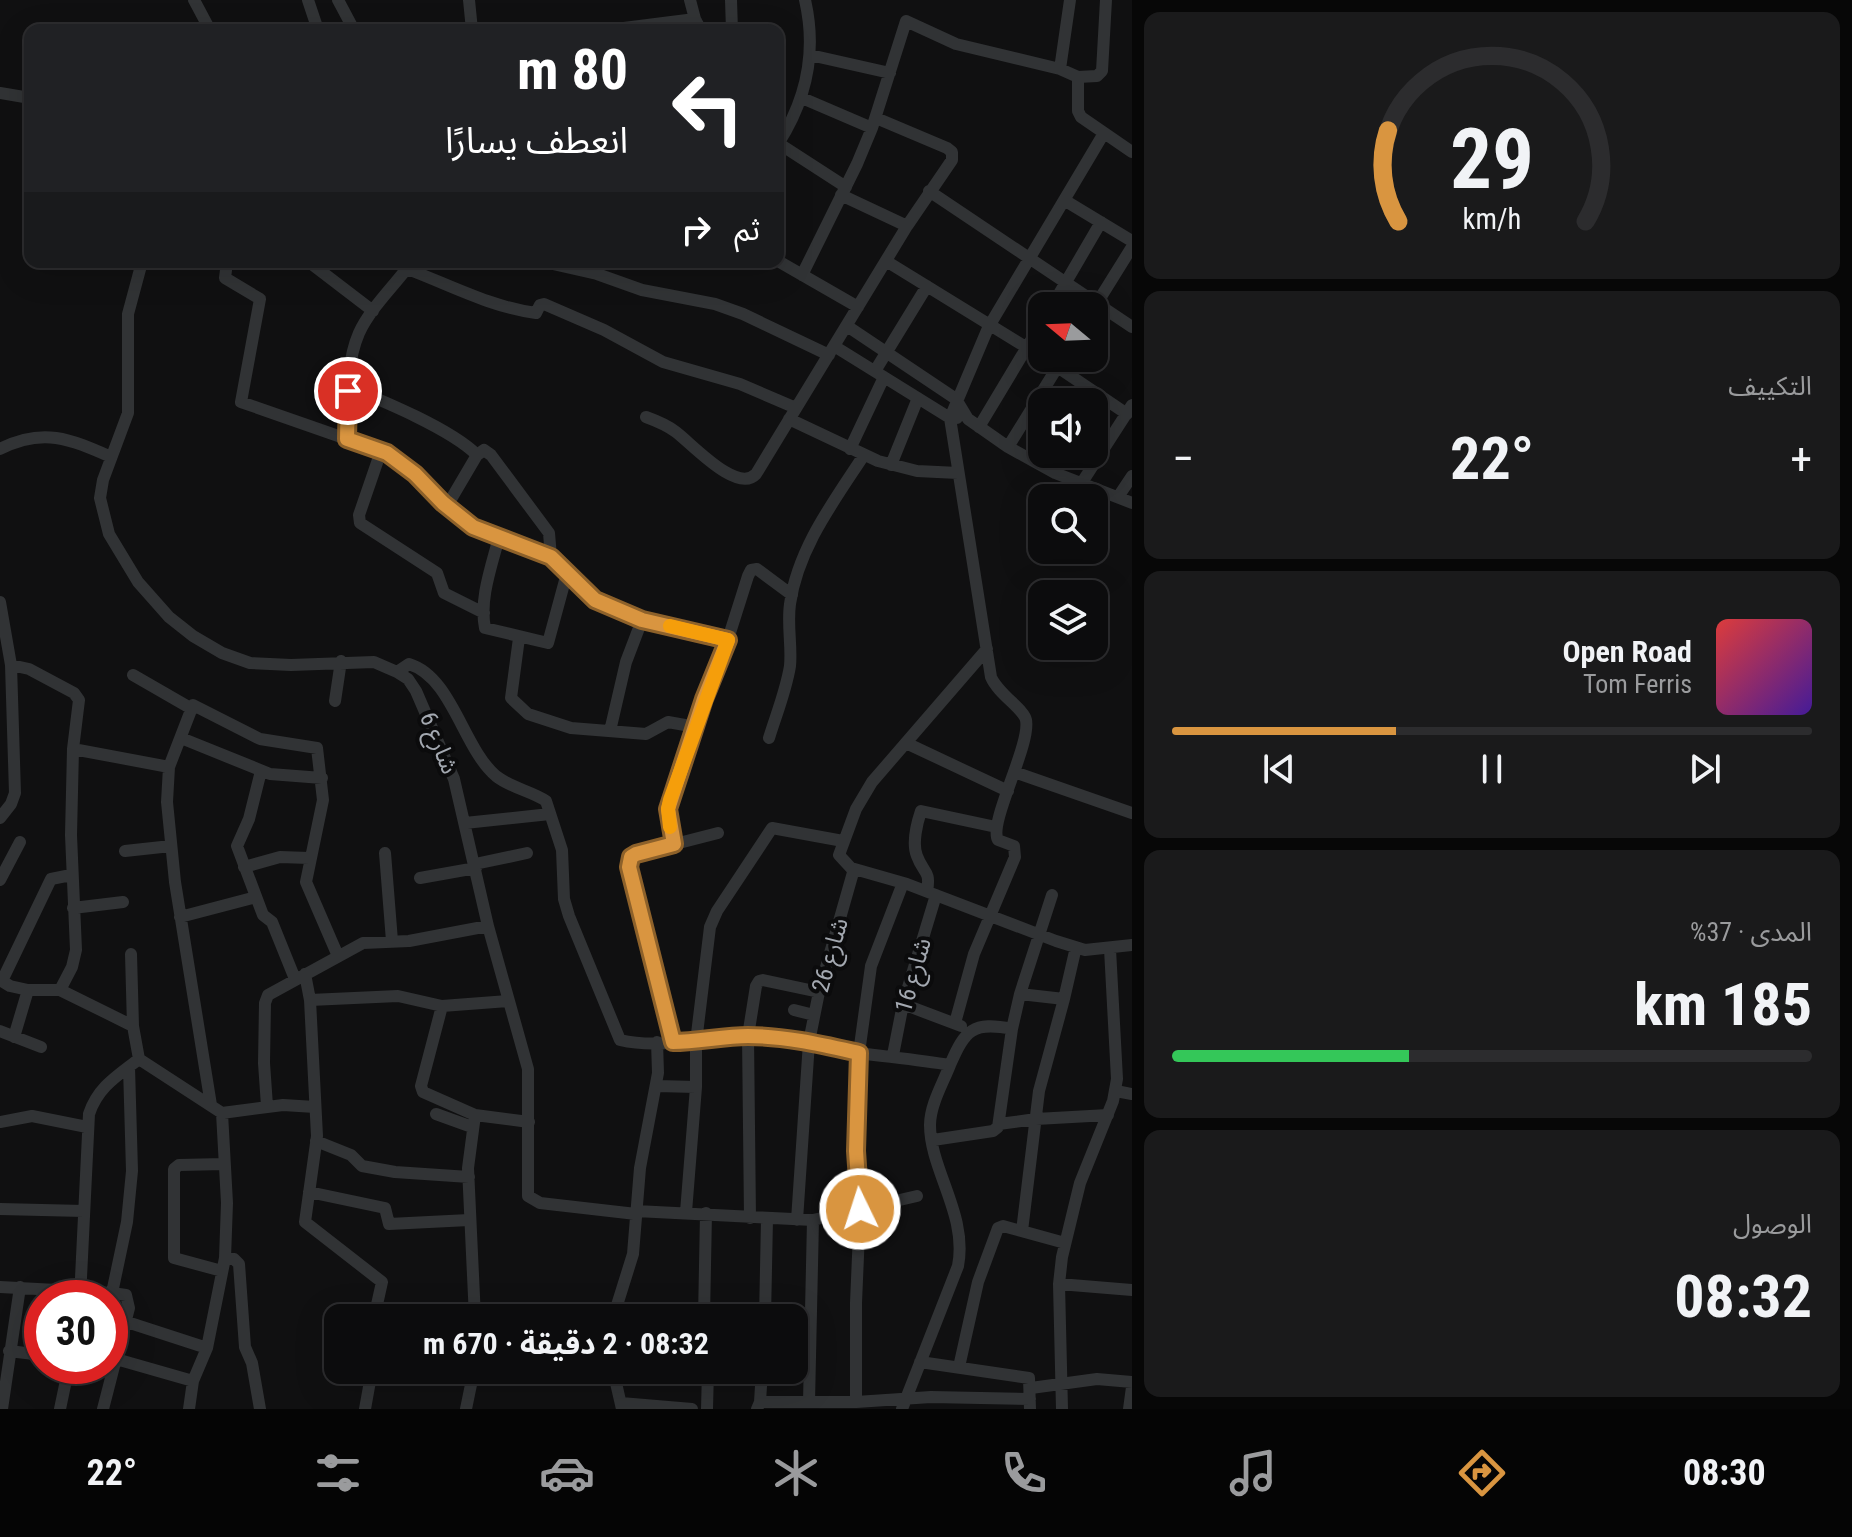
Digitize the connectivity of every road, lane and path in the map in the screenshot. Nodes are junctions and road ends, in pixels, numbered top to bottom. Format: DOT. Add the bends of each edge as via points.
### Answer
graph roads {
  1 [pos="194,0"];
  2 [pos="308,0"];
  3 [pos="338,0"];
  4 [pos="469,0"];
  5 [pos="690,0"];
  6 [pos="731,0"];
  7 [pos="805,0"];
  8 [pos="1070,0"];
  9 [pos="1106,0"];
  10 [pos="207,24"];
  11 [pos="316,24"];
  12 [pos="351,24"];
  13 [pos="471,24"];
  14 [pos="640,24"];
  15 [pos="698,24"];
  16 [pos="732,24"];
  17 [pos="810,55"];
  18 [pos="1060,69"];
  19 [pos="890,73"];
  20 [pos="1078,77"];
  21 [pos="0,93"];
  22 [pos="24,97"];
  23 [pos="802,98"];
  24 [pos="874,123"];
  25 [pos="1104,133"];
  26 [pos="784,134"];
  27 [pos="784,147"];
  28 [pos="1132,152"];
  29 [pos="844,191"];
  30 [pos="929,191"];
  31 [pos="1064,200"];
  32 [pos="1101,222"];
  33 [pos="907,226"];
  34 [pos="1132,244"];
  35 [pos="1028,259"];
  36 [pos="886,261"];
  37 [pos="784,264"];
  38 [pos="140,268"];
  39 [pos="226,268"];
  40 [pos="317,268"];
  41 [pos="570,268"];
  42 [pos="802,275"];
  43 [pos="1065,284"];
  44 [pos="927,286"];
  45 [pos="1060,292"];
  46 [pos="1076,292"];
  47 [pos="1103,292"];
  48 [pos="858,307"];
  49 [pos="373,311"];
  50 [pos="1108,313"];
  51 [pos="990,325"];
  52 [pos="847,326"];
  53 [pos="1132,327"];
  54 [pos="1027,347"];
  55 [pos="831,350"];
  56 [pos="886,353"];
  57 [pos="1054,372"];
  58 [pos="1075,372"];
  59 [pos="879,374"];
  60 [pos="349,387"];
  61 [pos="918,398"];
  62 [pos="956,399"];
  63 [pos="1129,409"];
  64 [pos="793,414"];
  65 [pos="646,417"];
  66 [pos="950,418"];
  67 [pos="968,419"];
  68 [pos="979,427"];
  69 [pos="347,439"];
  70 [pos="1008,447"];
  71 [pos="0,449"];
  72 [pos="850,449"];
  73 [pos="381,451"];
  74 [pos="477,455"];
  75 [pos="864,455"];
  76 [pos="111,457"];
  77 [pos="891,465"];
  78 [pos="958,473"];
  79 [pos="1132,476"];
  80 [pos="1081,484"];
  81 [pos="1108,493"];
  82 [pos="1118,497"];
  83 [pos="1132,503"];
  84 [pos="447,506"];
  85 [pos="499,537"];
  86 [pos="551,557"];
  87 [pos="567,573"];
  88 [pos="792,595"];
  89 [pos="0,602"];
  90 [pos="484,613"];
  91 [pos="642,620"];
  92 [pos="519,638"];
  93 [pos="728,640"];
  94 [pos="987,649"];
  95 [pos="341,661"];
  96 [pos="11,665"];
  97 [pos="397,672"];
  98 [pos="133,675"];
  99 [pos="335,701"];
  100 [pos="192,709"];
  101 [pos="696,727"];
  102 [pos="610,731"];
  103 [pos="181,738"];
  104 [pos="769,738"];
  105 [pos="906,743"];
  106 [pos="73,749"];
  107 [pos="169,767"];
  108 [pos="261,771"];
  109 [pos="1014,772"];
  110 [pos="322,778"];
  111 [pos="1008,791"];
  112 [pos="1132,813"];
  113 [pos="550,814"];
  114 [pos="0,818"];
  115 [pos="465,823"];
  116 [pos="996,827"];
  117 [pos="718,833"];
  118 [pos="843,841"];
  119 [pos="20,842"];
  120 [pos="674,844"];
  121 [pos="171,846"];
  122 [pos="125,851"];
  123 [pos="385,853"];
  124 [pos="527,853"];
  125 [pos="309,858"];
  126 [pos="476,866"];
  127 [pos="244,867"];
  128 [pos="854,869"];
  129 [pos="71,875"];
  130 [pos="420,878"];
  131 [pos="0,880"];
  132 [pos="903,883"];
  133 [pos="931,893"];
  134 [pos="1052,895"];
  135 [pos="256,897"];
  136 [pos="123,902"];
  137 [pos="73,908"];
  138 [pos="990,916"];
  139 [pos="180,917"];
  140 [pos="488,926"];
  141 [pos="1038,935"];
  142 [pos="392,941"];
  143 [pos="1132,945"];
  144 [pos="1076,947"];
  145 [pos="1110,949"];
  146 [pos="131,954"];
  147 [pos="338,956"];
  148 [pos="300,976"];
  149 [pos="1,981"];
  150 [pos="28,990"];
  151 [pos="60,990"];
  152 [pos="819,992"];
  153 [pos="1020,994"];
  154 [pos="1064,999"];
  155 [pos="310,1000"];
  156 [pos="508,1001"];
  157 [pos="903,1004"];
  158 [pos="442,1006"];
  159 [pos="794,1010"];
  160 [pos="814,1015"];
  161 [pos="955,1023"];
  162 [pos="133,1026"];
  163 [pos="1012,1029"];
  164 [pos="972,1030"];
  165 [pos="0,1031"];
  166 [pos="748,1036"];
  167 [pos="14,1037"];
  168 [pos="657,1042"];
  169 [pos="673,1042"];
  170 [pos="696,1042"];
  171 [pos="809,1042"];
  172 [pos="41,1047"];
  173 [pos="859,1053"];
  174 [pos="893,1055"];
  175 [pos="134,1063"];
  176 [pos="950,1065"];
  177 [pos="657,1086"];
  178 [pos="696,1087"];
  179 [pos="1116,1091"];
  180 [pos="1132,1094"];
  181 [pos="267,1106"];
  182 [pos="315,1107"];
  183 [pos="217,1109"];
  184 [pos="436,1114"];
  185 [pos="1108,1115"];
  186 [pos="1036,1119"];
  187 [pos="473,1121"];
  188 [pos="0,1122"];
  189 [pos="529,1122"];
  190 [pos="999,1124"];
  191 [pos="87,1127"];
  192 [pos="933,1140"];
  193 [pos="316,1141"];
  194 [pos="224,1164"];
  195 [pos="469,1177"];
  196 [pos="309,1192"];
  197 [pos="917,1196"];
  198 [pos="0,1209"];
  199 [pos="860,1209"];
  200 [pos="84,1211"];
  201 [pos="636,1212"];
  202 [pos="686,1212"];
  203 [pos="706,1213"];
  204 [pos="750,1218"];
  205 [pos="767,1219"];
  206 [pos="469,1220"];
  207 [pos="797,1220"];
  208 [pos="813,1220"];
  209 [pos="1022,1231"];
  210 [pos="1065,1243"];
  211 [pos="224,1265"];
  212 [pos="82,1280"];
  213 [pos="115,1280"];
  214 [pos="1059,1284"];
  215 [pos="0,1287"];
  216 [pos="20,1287"];
  217 [pos="24,1288"];
  218 [pos="1132,1290"];
  219 [pos="377,1304"];
  220 [pos="474,1304"];
  221 [pos="617,1304"];
  222 [pos="704,1304"];
  223 [pos="765,1304"];
  224 [pos="128,1322"];
  225 [pos="207,1348"];
  226 [pos="9,1351"];
  227 [pos="24,1353"];
  228 [pos="128,1362"];
  229 [pos="920,1362"];
  230 [pos="959,1367"];
  231 [pos="193,1381"];
  232 [pos="1061,1383"];
  233 [pos="65,1384"];
  234 [pos="110,1384"];
  235 [pos="369,1384"];
  236 [pos="471,1384"];
  237 [pos="616,1384"];
  238 [pos="708,1384"];
  239 [pos="760,1384"];
  240 [pos="1132,1385"];
  241 [pos="1030,1399"];
  242 [pos="809,1402"];
  243 [pos="856,1402"];
  244 [pos="963,1403"];
  245 [pos="832,1405"];
  246 [pos="903,1405"];
  247 [pos="622,1406"];
  248 [pos="758,1406"];
  249 [pos="775,1406"];
  250 [pos="2,1409"];
  251 [pos="60,1409"];
  252 [pos="103,1409"];
  253 [pos="189,1409"];
  254 [pos="260,1409"];
  255 [pos="365,1409"];
  256 [pos="466,1409"];
  257 [pos="692,1409"];
  258 [pos="707,1409"];
  259 [pos="1062,1409"];
  260 [pos="1129,1409"];
  1 -- 10 [label="street"];
  2 -- 11 [label="street"];
  3 -- 12 [label="street"];
  4 -- 13 [label="street"];
  5 -- 15 [label="street"];
  6 -- 16 [label="street"];
  7 -- 17 [label="street"];
  8 -- 18 [label="street"];
  9 -- 20 [label="street" via="1102,71"];
  14 -- 15 [label="street"];
  17 -- 19 [label="street"];
  17 -- 23 [label="street"];
  18 -- 19 [label="street" via="956,44 908,21"];
  18 -- 20 [label="street"];
  19 -- 24 [label="street"];
  20 -- 25 [label="street" via="1078,111"];
  21 -- 22 [label="street"];
  23 -- 24 [label="street"];
  23 -- 26 [label="street"];
  24 -- 29 [label="street"];
  24 -- 30 [label="street" via="952,152 952,160"];
  25 -- 28 [label="street"];
  25 -- 31 [label="street"];
  27 -- 29 [label="street"];
  29 -- 33 [label="street"];
  29 -- 42 [label="street"];
  30 -- 33 [label="street"];
  30 -- 35 [label="street"];
  31 -- 32 [label="street"];
  31 -- 35 [label="street"];
  32 -- 34 [label="street"];
  32 -- 43 [label="street"];
  33 -- 36 [label="street"];
  34 -- 47 [label="street"];
  35 -- 43 [label="street"];
  35 -- 51 [label="street"];
  36 -- 44 [label="street"];
  36 -- 48 [label="street"];
  37 -- 42 [label="street"];
  38 -- 76 [label="street" via="128,314 128,413"];
  39 -- 69 [label="street" via="225,278 260,299 241,402"];
  40 -- 49 [label="street"];
  41 -- 55 [label="street" via="642,290 715,304"];
  42 -- 48 [label="street"];
  43 -- 45 [label="street"];
  43 -- 46 [label="street"];
  44 -- 51 [label="street"];
  44 -- 56 [label="street"];
  48 -- 52 [label="street"];
  49 -- 60 [label="street" via="359,332"];
  49 -- 64 [label="street" via="410,270 512,309 536,313 544,304 663,362 740,384"];
  50 -- 53 [label="street"];
  51 -- 54 [label="street"];
  51 -- 62 [label="street"];
  52 -- 55 [label="street"];
  52 -- 56 [label="street"];
  54 -- 68 [label="street"];
  55 -- 59 [label="street"];
  55 -- 64 [label="street"];
  56 -- 59 [label="street"];
  56 -- 62 [label="street"];
  57 -- 70 [label="street"];
  58 -- 63 [label="street"];
  59 -- 61 [label="street"];
  59 -- 72 [label="street"];
  60 -- 69 [label="street"];
  60 -- 74 [label="street" via="388,403"];
  61 -- 66 [label="street"];
  61 -- 77 [label="street"];
  62 -- 66 [label="street"];
  62 -- 67 [label="street"];
  63 -- 80 [label="street"];
  64 -- 65 [label="street" via="749,480 714,465 668,427"];
  64 -- 72 [label="street"];
  66 -- 67 [label="street"];
  66 -- 78 [label="street"];
  67 -- 68 [label="street"];
  68 -- 70 [label="street"];
  69 -- 73 [label="street"];
  70 -- 80 [label="street"];
  71 -- 76 [label="street" via="59,436"];
  72 -- 75 [label="street"];
  73 -- 84 [label="street" via="415,474"];
  73 -- 90 [label="street" via="360,523 437,573 444,593"];
  74 -- 84 [label="street"];
  74 -- 86 [label="street" via="484,450 491,455 544,524"];
  75 -- 77 [label="street"];
  75 -- 88 [label="street" via="810,542"];
  76 -- 95 [label="street" via="100,498 109,534 138,582 169,617 222,653 250,663"];
  77 -- 78 [label="street"];
  78 -- 94 [label="street"];
  79 -- 82 [label="street"];
  81 -- 82 [label="street"];
  82 -- 83 [label="street"];
  84 -- 85 [label="street" via="473,527"];
  85 -- 86 [label="street"];
  85 -- 90 [label="street"];
  86 -- 87 [label="street"];
  87 -- 91 [label="street" via="595,600"];
  87 -- 92 [label="street" via="548,643"];
  88 -- 93 [label="street" via="761,571 751,570"];
  88 -- 104 [label="street" via="789,668"];
  89 -- 96 [label="street"];
  90 -- 92 [label="street" via="485,628"];
  91 -- 93 [label="street"];
  91 -- 102 [label="street"];
  92 -- 102 [label="street" via="512,700 528,714 561,725"];
  93 -- 101 [label="street"];
  94 -- 105 [label="street"];
  94 -- 109 [label="street" via="995,686 1026,719"];
  95 -- 97 [label="street" via="374,662"];
  95 -- 99 [label="street"];
  96 -- 106 [label="street" via="78,696"];
  96 -- 114 [label="street" via="15,793"];
  97 -- 113 [label="street" via="409,664 426,672 489,768 510,785 546,801"];
  97 -- 115 [label="street, شارع 6" via="408,679 433,725"];
  98 -- 100 [label="street"];
  100 -- 103 [label="street"];
  100 -- 110 [label="street" via="196,705 260,739 316,747"];
  101 -- 102 [label="street" via="674,722 646,734"];
  101 -- 120 [label="street" via="668,809"];
  103 -- 107 [label="street"];
  103 -- 108 [label="street"];
  105 -- 111 [label="street"];
  105 -- 118 [label="street" via="872,782"];
  106 -- 107 [label="street"];
  106 -- 129 [label="street"];
  107 -- 121 [label="street"];
  108 -- 110 [label="street"];
  108 -- 127 [label="street" via="237,846"];
  109 -- 111 [label="street"];
  109 -- 112 [label="street"];
  110 -- 125 [label="street" via="322,810"];
  111 -- 116 [label="street"];
  113 -- 115 [label="street"];
  113 -- 168 [label="street" via="562,850 569,916 618,1038"];
  115 -- 126 [label="street, شارع 6"];
  116 -- 133 [label="street" via="921,811 915,846"];
  116 -- 138 [label="street" via="995,837 1014,846 1015,857"];
  117 -- 120 [label="street"];
  118 -- 128 [label="street" via="839,855"];
  118 -- 170 [label="street" via="775,827 769,831 710,927"];
  119 -- 131 [label="street"];
  120 -- 169 [label="street" via="636,854 629,861"];
  121 -- 122 [label="street"];
  121 -- 139 [label="street"];
  123 -- 142 [label="street"];
  124 -- 126 [label="street"];
  125 -- 127 [label="street" via="280,857"];
  125 -- 147 [label="street" via="306,882"];
  126 -- 130 [label="street"];
  126 -- 140 [label="street, شارع 6"];
  127 -- 135 [label="street"];
  128 -- 132 [label="street"];
  128 -- 152 [label="street, شارع 26"];
  129 -- 137 [label="street"];
  129 -- 149 [label="street" via="51,879"];
  132 -- 133 [label="street"];
  132 -- 173 [label="street" via="871,966"];
  133 -- 138 [label="street"];
  133 -- 157 [label="street, شارع 16"];
  134 -- 141 [label="street"];
  135 -- 139 [label="street"];
  135 -- 148 [label="street"];
  136 -- 137 [label="street"];
  137 -- 151 [label="street" via="75,959"];
  138 -- 141 [label="street"];
  138 -- 161 [label="street"];
  139 -- 183 [label="street"];
  140 -- 142 [label="street"];
  140 -- 156 [label="street, شارع 6"];
  141 -- 144 [label="street"];
  141 -- 153 [label="street"];
  142 -- 147 [label="street" via="363,943"];
  143 -- 145 [label="street"];
  144 -- 145 [label="street"];
  144 -- 154 [label="street"];
  145 -- 179 [label="street"];
  146 -- 162 [label="street"];
  147 -- 148 [label="street"];
  148 -- 155 [label="street"];
  148 -- 181 [label="street" via="268,995 265,1003"];
  149 -- 150 [label="street"];
  150 -- 151 [label="street"];
  150 -- 167 [label="street"];
  151 -- 162 [label="street"];
  152 -- 160 [label="street, شارع 26"];
  152 -- 166 [label="street" via="759,981"];
  153 -- 154 [label="street"];
  153 -- 163 [label="street"];
  154 -- 186 [label="street"];
  155 -- 158 [label="street" via="398,996"];
  155 -- 182 [label="street"];
  156 -- 158 [label="street"];
  156 -- 189 [label="street, شارع 6" via="528,1069"];
  157 -- 161 [label="street"];
  157 -- 174 [label="street, شارع 16"];
  158 -- 187 [label="street" via="421,1090"];
  159 -- 160 [label="street"];
  160 -- 171 [label="street, شارع 26"];
  161 -- 164 [label="street"];
  162 -- 175 [label="street"];
  163 -- 164 [label="street" via="982,1025"];
  163 -- 190 [label="street"];
  164 -- 176 [label="street"];
  165 -- 167 [label="street"];
  166 -- 170 [label="street"];
  166 -- 171 [label="street"];
  166 -- 204 [label="street"];
  167 -- 172 [label="street"];
  168 -- 169 [label="street"];
  168 -- 177 [label="street"];
  169 -- 170 [label="street"];
  170 -- 178 [label="street"];
  171 -- 173 [label="street"];
  171 -- 207 [label="street, شارع 26"];
  173 -- 174 [label="street"];
  173 -- 199 [label="street"];
  174 -- 176 [label="street"];
  175 -- 183 [label="street"];
  175 -- 191 [label="street" via="94,1099"];
  175 -- 213 [label="street" via="132,1171"];
  176 -- 192 [label="street" via="931,1118"];
  177 -- 178 [label="street"];
  177 -- 201 [label="street"];
  178 -- 202 [label="street"];
  179 -- 180 [label="street"];
  179 -- 185 [label="street"];
  181 -- 182 [label="street"];
  181 -- 183 [label="street"];
  182 -- 193 [label="street"];
  183 -- 194 [label="street"];
  184 -- 187 [label="street"];
  185 -- 186 [label="street"];
  185 -- 210 [label="street" via="1080,1183"];
  186 -- 190 [label="street"];
  186 -- 209 [label="street"];
  187 -- 189 [label="street"];
  187 -- 195 [label="street"];
  188 -- 191 [label="street" via="32,1116"];
  189 -- 201 [label="street, شارع 6" via="532,1201"];
  190 -- 192 [label="street" via="993,1131"];
  191 -- 200 [label="street"];
  192 -- 229 [label="street" via="961,1253"];
  193 -- 195 [label="street" via="351,1155 362,1166"];
  193 -- 196 [label="street"];
  194 -- 211 [label="street"];
  194 -- 211 [label="street" via="174,1169 174,1258"];
  195 -- 206 [label="street"];
  196 -- 206 [label="street" via="385,1208 389,1224"];
  196 -- 219 [label="street" via="307,1225 382,1282"];
  197 -- 199 [label="street"];
  198 -- 200 [label="street"];
  199 -- 208 [label="street"];
  199 -- 243 [label="street"];
  200 -- 212 [label="street"];
  201 -- 202 [label="street"];
  201 -- 221 [label="street" via="633,1254"];
  202 -- 203 [label="street"];
  203 -- 204 [label="street"];
  203 -- 222 [label="street"];
  204 -- 205 [label="street"];
  205 -- 207 [label="street"];
  205 -- 223 [label="street"];
  206 -- 220 [label="street"];
  207 -- 208 [label="street"];
  208 -- 242 [label="street"];
  209 -- 210 [label="street"];
  209 -- 230 [label="street" via="998,1228 978,1282"];
  210 -- 214 [label="street"];
  211 -- 225 [label="street"];
  211 -- 254 [label="street" via="234,1259 239,1264 245,1347"];
  214 -- 218 [label="street"];
  214 -- 232 [label="street"];
  215 -- 216 [label="street"];
  216 -- 217 [label="street"];
  216 -- 226 [label="street"];
  224 -- 225 [label="street"];
  225 -- 231 [label="street"];
  226 -- 227 [label="street"];
  226 -- 250 [label="street"];
  228 -- 231 [label="street"];
  229 -- 230 [label="street"];
  229 -- 246 [label="street"];
  230 -- 241 [label="street" via="1026,1377 1031,1381"];
  231 -- 253 [label="street"];
  232 -- 240 [label="street" via="1097,1379"];
  232 -- 241 [label="street"];
  232 -- 259 [label="street"];
  233 -- 251 [label="street"];
  234 -- 252 [label="street"];
  235 -- 255 [label="street"];
  236 -- 256 [label="street"];
  237 -- 247 [label="street"];
  238 -- 258 [label="street"];
  239 -- 248 [label="street"];
  240 -- 260 [label="street"];
  241 -- 244 [label="street"];
  242 -- 245 [label="street"];
  242 -- 249 [label="street"];
  243 -- 245 [label="street"];
  243 -- 246 [label="street"];
  244 -- 246 [label="street" via="931,1397"];
  247 -- 257 [label="street"];
  248 -- 249 [label="street"];
}
